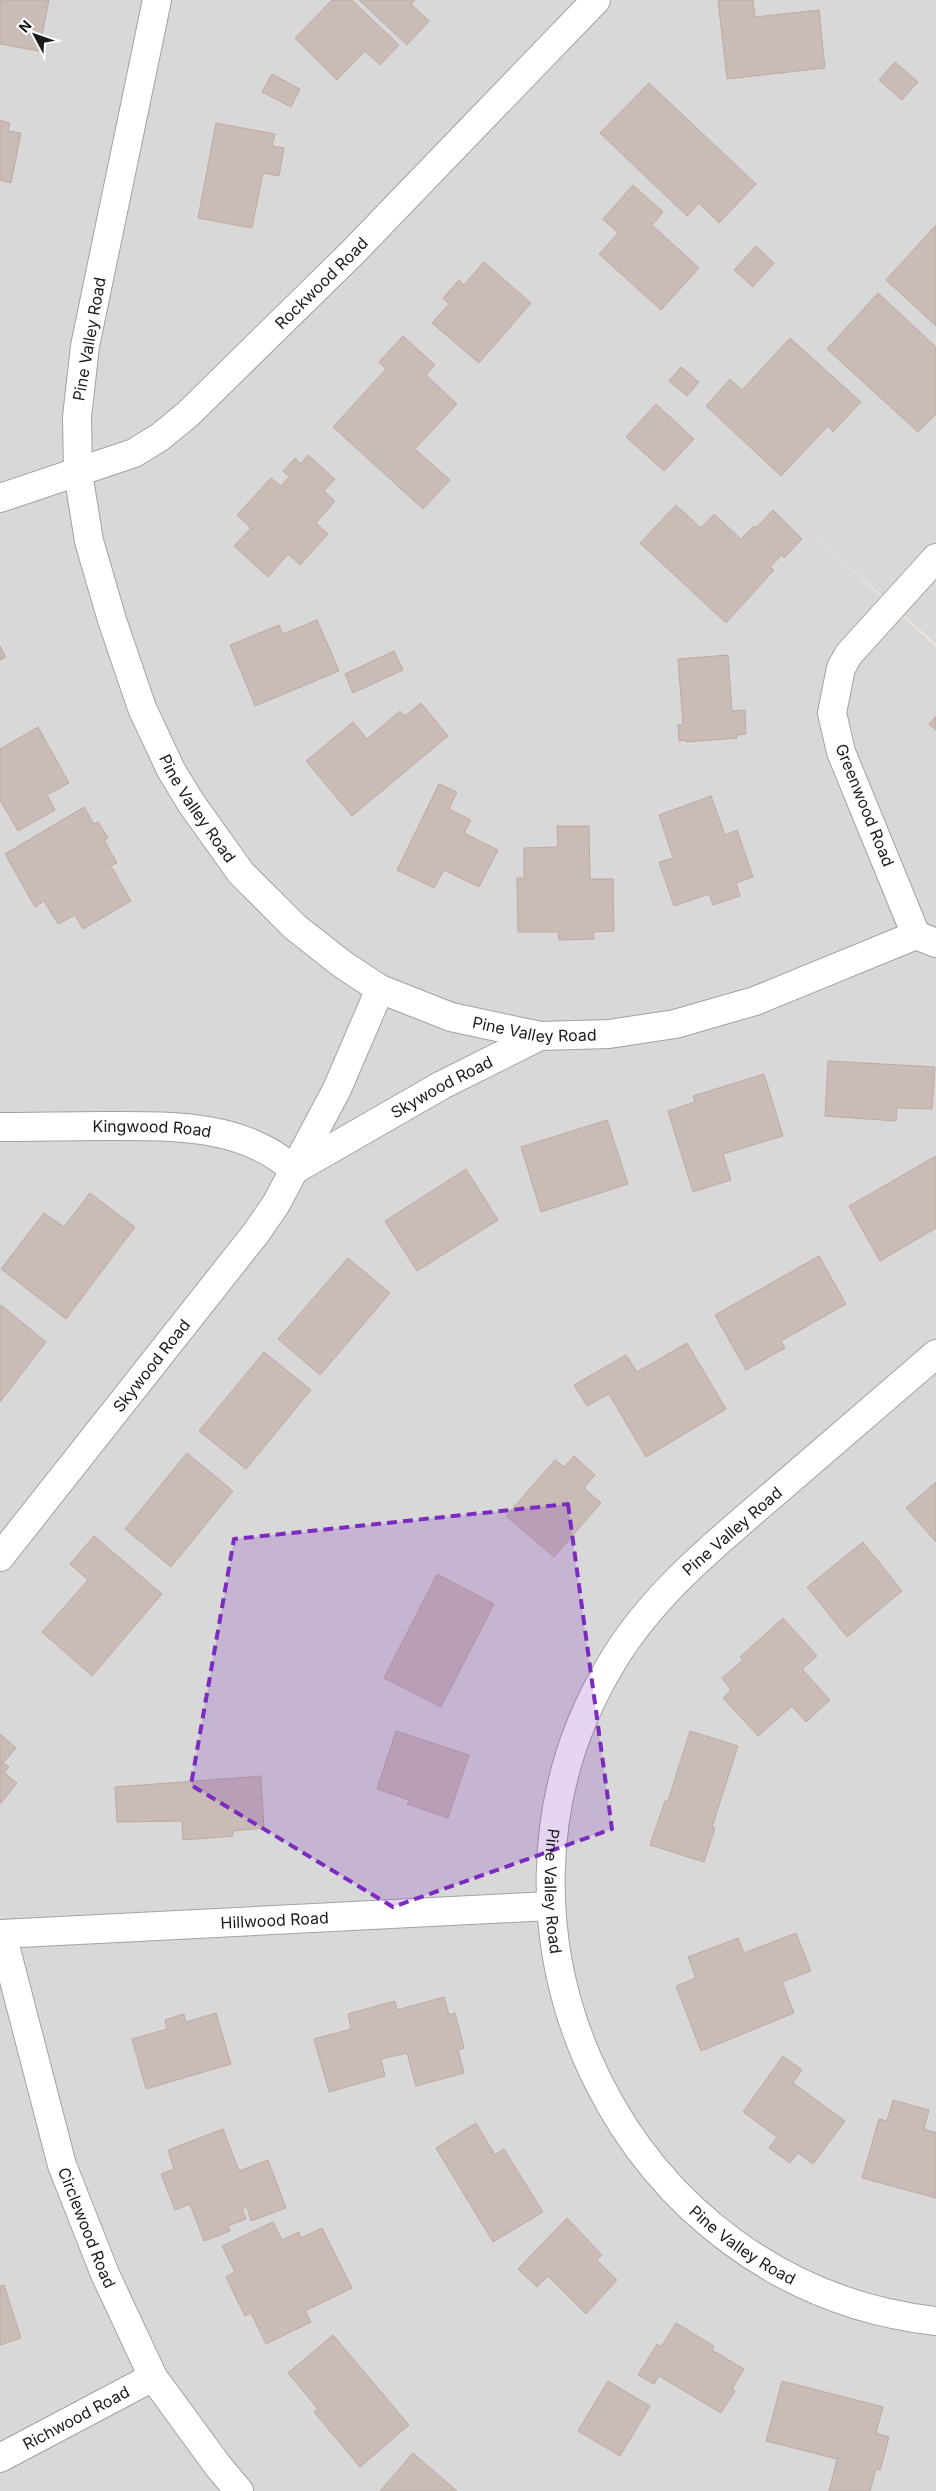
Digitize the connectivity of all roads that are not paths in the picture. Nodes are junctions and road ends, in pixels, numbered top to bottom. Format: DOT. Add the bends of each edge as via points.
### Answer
graph roads {
  1 [pos="157,0"];
  2 [pos="596,0"];
  3 [pos="78,474"];
  4 [pos="0,498"];
  5 [pos="936,558"];
  6 [pos="926,939"];
  7 [pos="380,989"];
  8 [pos="540,1036"];
  9 [pos="0,1127"];
  10 [pos="294,1170"];
  11 [pos="936,1354"];
  12 [pos="0,1557"];
  13 [pos="550,1906"];
  14 [pos="1,1934"];
  15 [pos="936,2321"];
  16 [pos="153,2377"];
  17 [pos="0,2458"];
  18 [pos="239,2491"];
  1 -- 3 [label="street, Pine Valley Road" via="85,346 77,417"];
  2 -- 3 [label="street, Rockwood Road" via="353,252 188,414 134,453"];
  3 -- 4 [label="street, Rockwood Road"];
  3 -- 7 [label="street, Pine Valley Road" via="89,542 112,620 142,708 171,770 241,873 295,927"];
  5 -- 6 [label="street, Greenwood Road" via="849,654 841,668 832,713 841,752"];
  6 -- 8 [label="street, Pine Valley Road" via="755,1001 675,1024 609,1034"];
  7 -- 8 [label="street, Pine Valley Road" via="450,1017"];
  7 -- 10 [label="street, Skywood Road" via="336,1089"];
  8 -- 10 [label="street, Skywood Road" via="442,1085"];
  9 -- 10 [label="street, Kingwood Road" via="200,1129 261,1146"];
  10 -- 12 [label="street, Skywood Road" via="256,1233"];
  11 -- 13 [label="street, Pine Valley Road" via="693,1563 623,1644 597,1691 566,1765 554,1818"];
  13 -- 14 [label="street, Hillwood Road"];
  13 -- 15 [label="street, Pine Valley Road" via="566,2002 579,2041 618,2120 676,2191 740,2247 796,2280 880,2312"];
  14 -- 16 [label="street, Circlewood Road" via="62,2165 104,2274"];
  16 -- 17 [label="street, Richwood Road"];
  16 -- 18 [label="street, Circlewood Road"];
}
